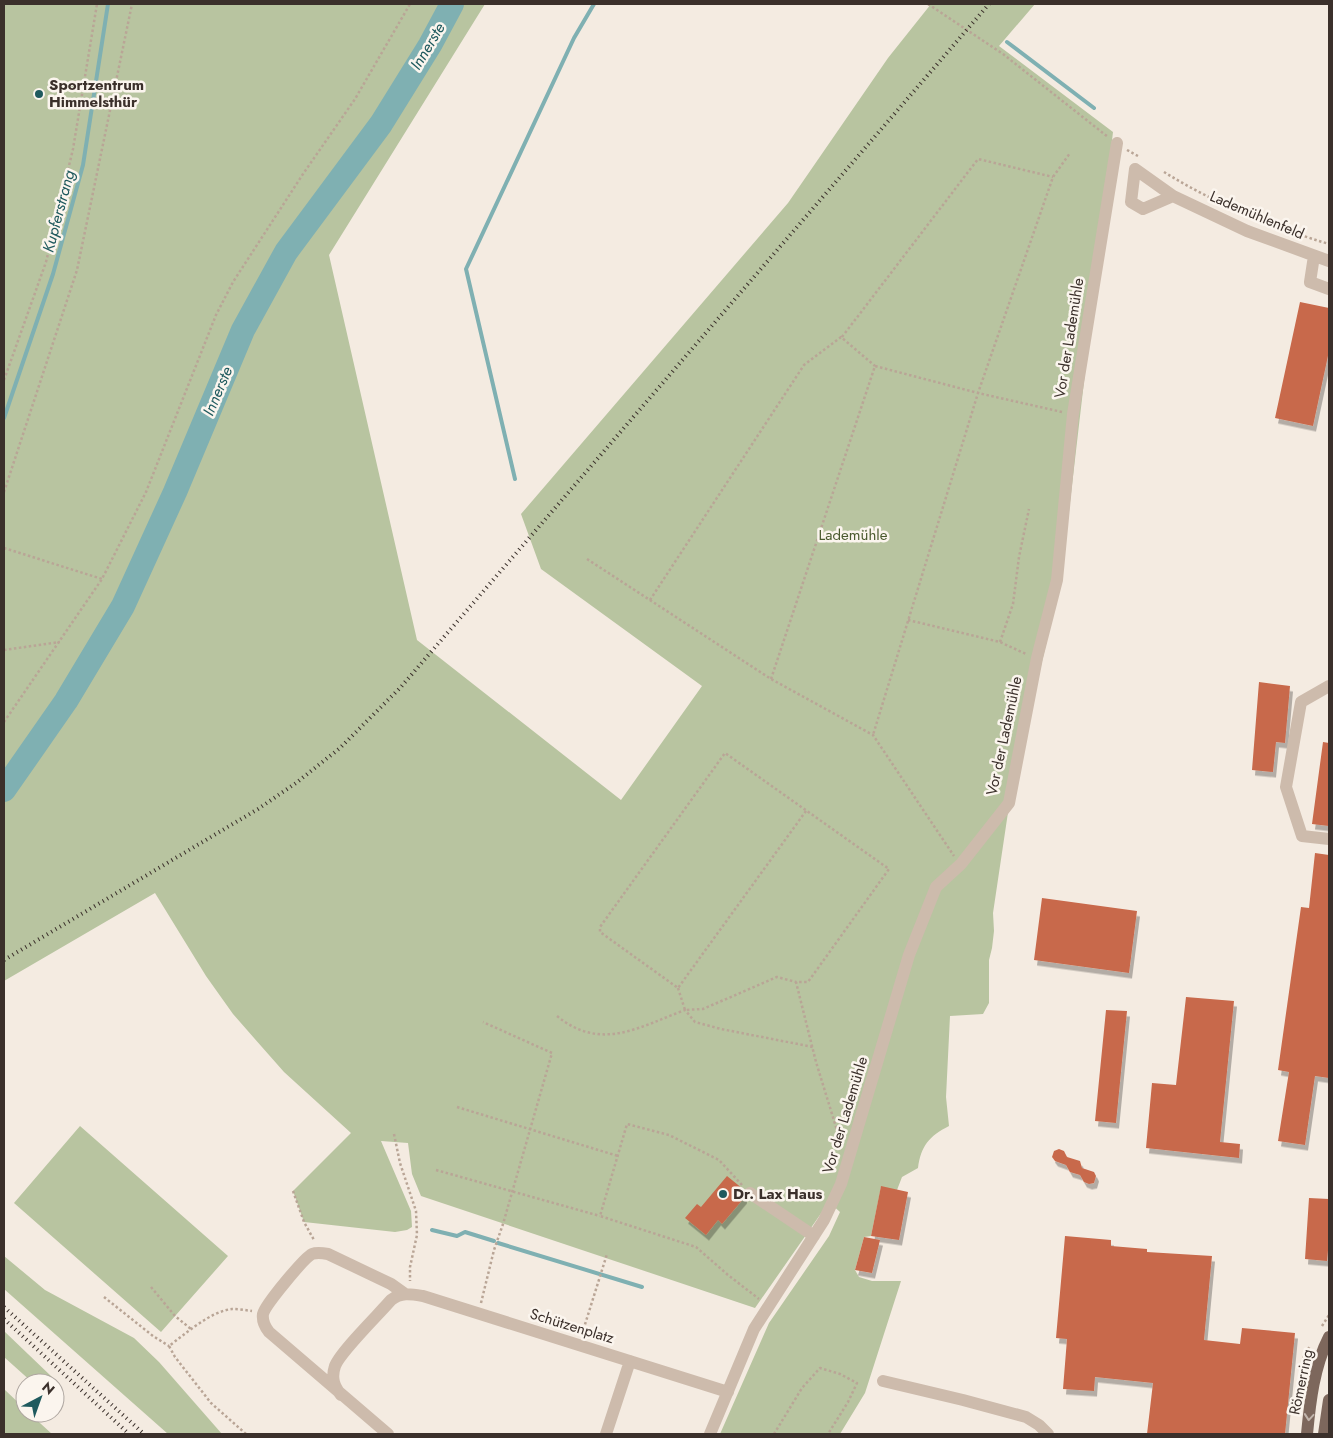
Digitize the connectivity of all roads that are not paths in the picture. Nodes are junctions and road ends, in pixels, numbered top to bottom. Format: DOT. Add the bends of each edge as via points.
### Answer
graph roads {
  1 [pos="1117,143"];
  2 [pos="1116,157"];
  3 [pos="1138,164"];
  4 [pos="1173,196"];
  5 [pos="1314,256"];
  6 [pos="1329,261"];
  7 [pos="1329,289"];
  8 [pos="1329,686"];
  9 [pos="1329,840"];
  10 [pos="750,1193"];
  11 [pos="814,1236"];
  12 [pos="408,1294"];
  13 [pos="1329,1337"];
  14 [pos="630,1361"];
  15 [pos="883,1381"];
  16 [pos="728,1392"];
  17 [pos="341,1395"];
  18 [pos="1329,1404"];
  19 [pos="388,1434"];
  20 [pos="606,1434"];
  21 [pos="710,1434"];
  22 [pos="1048,1434"];
  23 [pos="1308,1434"];
  24 [pos="1324,1434"];
  1 -- 2 [label="street, Vor der Lademühle"];
  2 -- 3 [label="street"];
  2 -- 11 [label="street, Vor der Lademühle" via="1073,414 1057,580 1037,658 1009,803 961,864 936,887 909,955 841,1184"];
  3 -- 4 [label="street, Lademühlenfeld"];
  3 -- 4 [label="street" via="1130,202 1143,210"];
  4 -- 5 [label="street, Lademühlenfeld" via="1247,232"];
  5 -- 6 [label="street, Lademühlenfeld"];
  5 -- 7 [label="street" via="1310,282"];
  8 -- 9 [label="street" via="1300,702 1286,787 1302,836"];
  10 -- 11 [label="street"];
  11 -- 16 [label="street, Vor der Lademühle" via="754,1329"];
  12 -- 14 [label="street, Schützenplatz"];
  12 -- 17 [label="street" via="400,1294 391,1300 336,1362 334,1382"];
  12 -- 17 [label="street, Schützenplatz" via="328,1254 317,1253 307,1257 267,1304 263,1313 269,1332"];
  13 -- 23 [label="main road, Römerring, one-way" via="1317,1371"];
  14 -- 16 [label="street, Schützenplatz"];
  14 -- 20 [label="street"];
  15 -- 22 [label="street" via="1026,1417"];
  16 -- 21 [label="street, Vor der Lademühle"];
  17 -- 19 [label="street"];
  18 -- 24 [label="main road, Römerring"];
}
